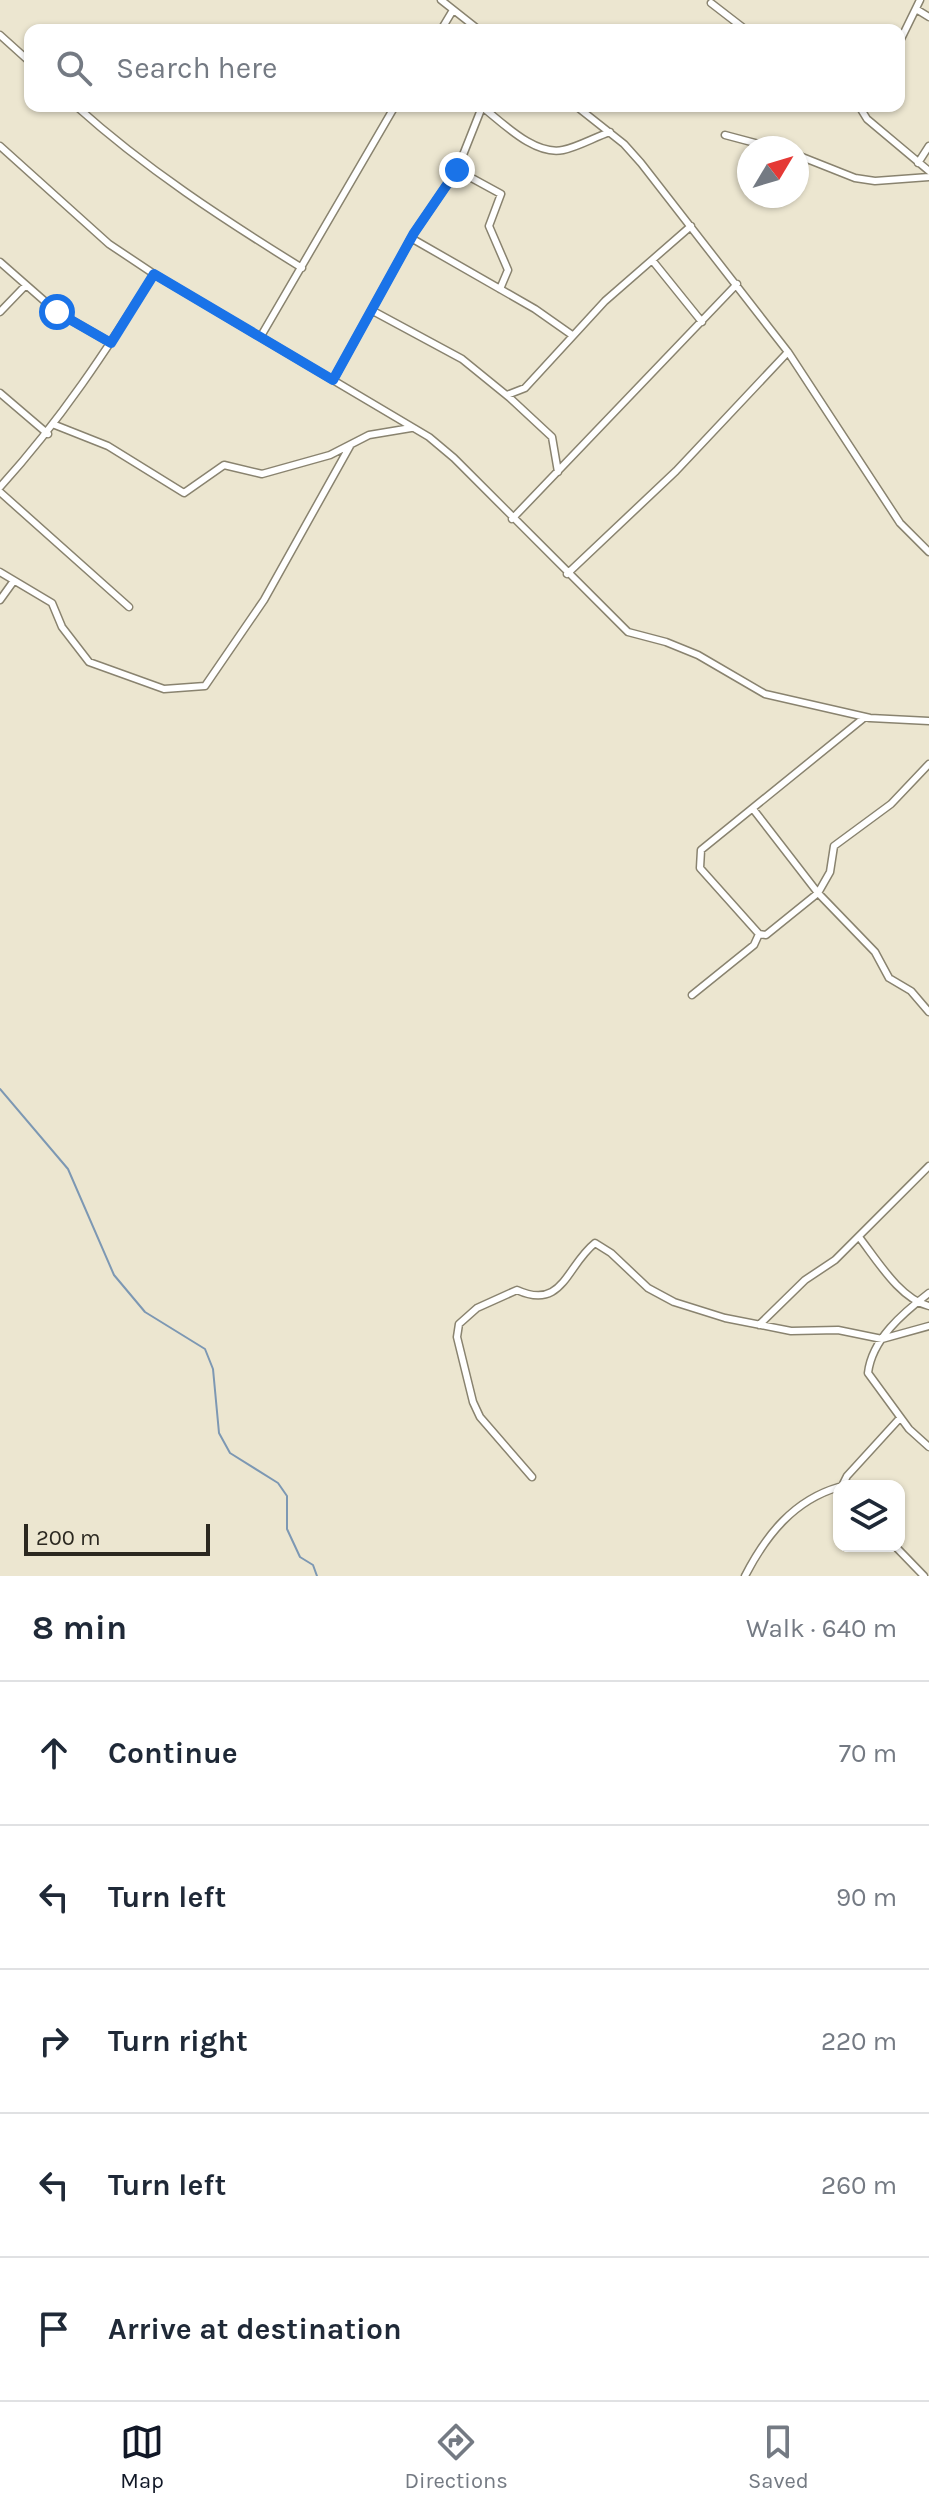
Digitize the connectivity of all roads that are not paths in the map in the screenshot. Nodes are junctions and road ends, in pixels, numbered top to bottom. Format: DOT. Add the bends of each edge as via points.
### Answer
graph roads {
  1 [pos="441,0"];
  2 [pos="920,0"];
  3 [pos="711,3"];
  4 [pos="916,9"];
  5 [pos="453,10"];
  6 [pos="929,17"];
  7 [pos="445,24"];
  8 [pos="471,24"];
  9 [pos="738,24"];
  10 [pos="905,31"];
  11 [pos="0,35"];
  12 [pos="24,57"];
  13 [pos="83,112"];
  14 [pos="392,112"];
  15 [pos="480,112"];
  16 [pos="490,112"];
  17 [pos="584,112"];
  18 [pos="862,112"];
  19 [pos="610,132"];
  20 [pos="725,135"];
  21 [pos="737,138"];
  22 [pos="0,146"];
  23 [pos="929,146"];
  24 [pos="809,160"];
  25 [pos="918,163"];
  26 [pos="457,170"];
  27 [pos="929,171"];
  28 [pos="929,177"];
  29 [pos="691,226"];
  30 [pos="411,238"];
  31 [pos="652,260"];
  32 [pos="0,262"];
  33 [pos="302,268"];
  34 [pos="154,274"];
  35 [pos="737,284"];
  36 [pos="26,285"];
  37 [pos="500,289"];
  38 [pos="373,311"];
  39 [pos="0,312"];
  40 [pos="702,322"];
  41 [pos="572,335"];
  42 [pos="261,336"];
  43 [pos="111,343"];
  44 [pos="788,352"];
  45 [pos="333,380"];
  46 [pos="0,393"];
  47 [pos="507,395"];
  48 [pos="55,425"];
  49 [pos="413,428"];
  50 [pos="48,434"];
  51 [pos="350,446"];
  52 [pos="558,472"];
  53 [pos="0,489"];
  54 [pos="512,519"];
  55 [pos="929,552"];
  56 [pos="0,572"];
  57 [pos="567,574"];
  58 [pos="13,582"];
  59 [pos="0,600"];
  60 [pos="129,607"];
  61 [pos="865,717"];
  62 [pos="929,721"];
  63 [pos="929,764"];
  64 [pos="753,809"];
  65 [pos="818,893"];
  66 [pos="759,934"];
  67 [pos="692,995"];
  68 [pos="929,1012"];
  69 [pos="929,1166"];
  70 [pos="859,1237"];
  71 [pos="929,1293"];
  72 [pos="917,1302"];
  73 [pos="929,1306"];
  74 [pos="759,1325"];
  75 [pos="929,1326"];
  76 [pos="882,1339"];
  77 [pos="900,1418"];
  78 [pos="929,1447"];
  79 [pos="532,1477"];
  80 [pos="844,1480"];
  81 [pos="833,1488"];
  82 [pos="901,1552"];
  83 [pos="745,1576"];
  84 [pos="924,1576"];
  1 -- 5 [label="street"];
  2 -- 4 [label="street"];
  3 -- 9 [label="street"];
  4 -- 6 [label="street"];
  4 -- 10 [label="street"];
  5 -- 7 [label="street"];
  5 -- 8 [label="street"];
  11 -- 12 [label="street"];
  13 -- 33 [label="street" via="206,208"];
  14 -- 33 [label="street"];
  15 -- 26 [label="street"];
  16 -- 19 [label="street" via="529,142 558,151"];
  17 -- 19 [label="street"];
  18 -- 25 [label="street"];
  19 -- 29 [label="street"];
  20 -- 21 [label="street"];
  22 -- 34 [label="street" via="109,244"];
  23 -- 25 [label="street"];
  24 -- 28 [label="street" via="875,181"];
  25 -- 27 [label="street"];
  26 -- 30 [label="street"];
  26 -- 37 [label="street" via="501,194 489,226 508,270"];
  29 -- 31 [label="street"];
  29 -- 35 [label="street"];
  30 -- 37 [label="street"];
  30 -- 38 [label="street"];
  31 -- 40 [label="street"];
  31 -- 41 [label="street"];
  32 -- 36 [label="street"];
  33 -- 42 [label="street"];
  34 -- 42 [label="street"];
  34 -- 43 [label="street"];
  35 -- 40 [label="street"];
  35 -- 44 [label="street"];
  36 -- 39 [label="street"];
  36 -- 43 [label="street" via="57,312"];
  37 -- 41 [label="street"];
  38 -- 45 [label="street"];
  38 -- 47 [label="street" via="462,359"];
  40 -- 52 [label="street"];
  41 -- 47 [label="street" via="525,388"];
  42 -- 45 [label="street"];
  43 -- 48 [label="street"];
  44 -- 55 [label="street" via="900,523"];
  44 -- 57 [label="street" via="676,471"];
  45 -- 49 [label="street"];
  46 -- 50 [label="street"];
  47 -- 52 [label="street" via="552,437"];
  48 -- 50 [label="street"];
  48 -- 51 [label="street" via="108,446 184,493 224,465 262,474"];
  49 -- 51 [label="street" via="369,435"];
  49 -- 54 [label="street" via="454,458"];
  50 -- 53 [label="street"];
  51 -- 58 [label="street" via="264,600 205,686 164,689 89,662 62,627 52,603"];
  52 -- 54 [label="street"];
  53 -- 60 [label="street"];
  54 -- 57 [label="street"];
  56 -- 58 [label="street"];
  57 -- 61 [label="street" via="628,632 698,655 765,694"];
  58 -- 59 [label="street"];
  61 -- 62 [label="street"];
  61 -- 64 [label="street"];
  63 -- 65 [label="street" via="891,804 834,846 830,872"];
  64 -- 65 [label="street"];
  64 -- 66 [label="street" via="701,850 700,868"];
  65 -- 66 [label="street" via="766,935"];
  65 -- 68 [label="street" via="875,952 889,978 911,991"];
  66 -- 67 [label="street" via="754,945"];
  69 -- 70 [label="street"];
  70 -- 72 [label="street"];
  70 -- 74 [label="street"];
  71 -- 72 [label="street"];
  72 -- 73 [label="street"];
  72 -- 76 [label="street"];
  74 -- 76 [label="street"];
  74 -- 79 [label="street" via="674,1302 648,1288 595,1243 548,1295 532,1297 517,1290 477,1308 459,1324 457,1337 473,1402"];
  75 -- 76 [label="street"];
  76 -- 77 [label="street" via="870,1357 868,1373"];
  77 -- 78 [label="street"];
  77 -- 80 [label="street"];
  81 -- 83 [label="street" via="815,1494 783,1520"];
  82 -- 84 [label="street"];
}
